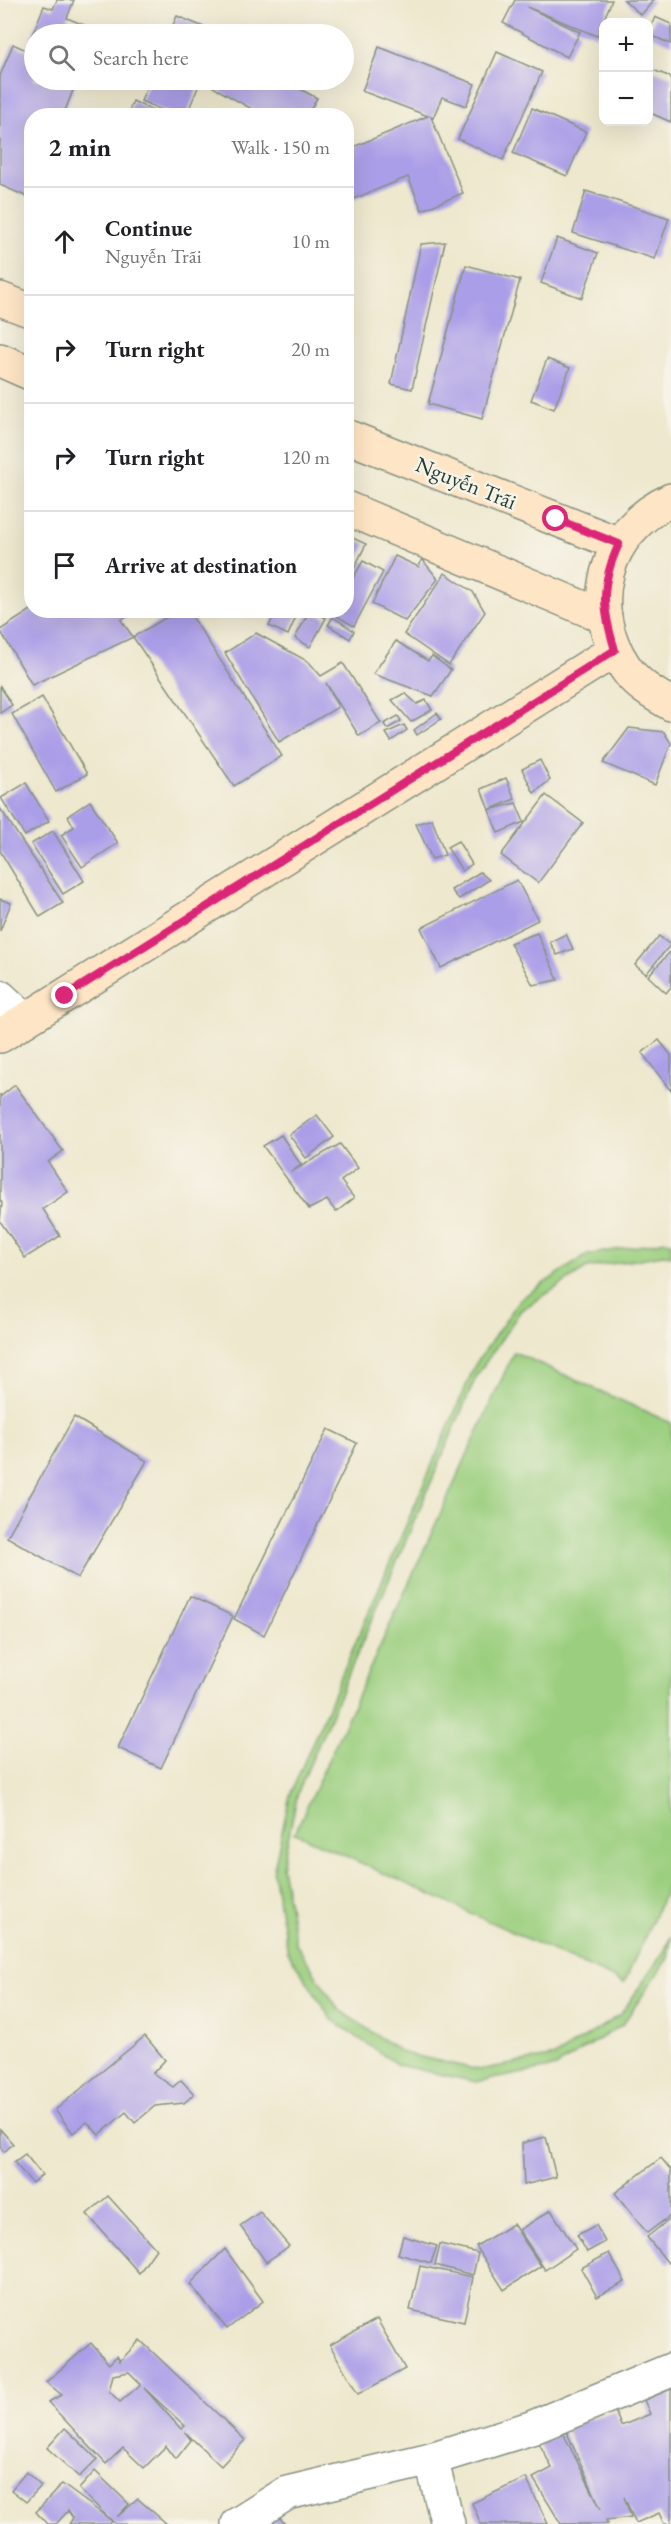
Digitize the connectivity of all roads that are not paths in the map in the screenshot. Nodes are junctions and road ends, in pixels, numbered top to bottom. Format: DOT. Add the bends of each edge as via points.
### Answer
graph roads {
  1 [pos="0,299"];
  2 [pos="24,308"];
  3 [pos="0,360"];
  4 [pos="24,370"];
  5 [pos="354,439"];
  6 [pos="671,500"];
  7 [pos="354,510"];
  8 [pos="619,544"];
  9 [pos="605,617"];
  10 [pos="615,650"];
  11 [pos="671,704"];
  12 [pos="0,997"];
  13 [pos="13,1028"];
  14 [pos="671,2370"];
  15 [pos="431,2459"];
  16 [pos="238,2524"];
  17 [pos="448,2524"];
  1 -- 2 [label="main road"];
  3 -- 4 [label="main road"];
  5 -- 8 [label="main road, Nguyễn Trãi"];
  6 -- 8 [label="main road" via="650,510"];
  7 -- 9 [label="main road"];
  8 -- 9 [label="main road" via="605,583"];
  9 -- 10 [label="main road"];
  10 -- 11 [label="main road" via="639,683"];
  10 -- 13 [label="main road"];
  12 -- 13 [label="street"];
  14 -- 15 [label="street" via="531,2428"];
  15 -- 16 [label="street" via="287,2493"];
  15 -- 17 [label="street"];
}
